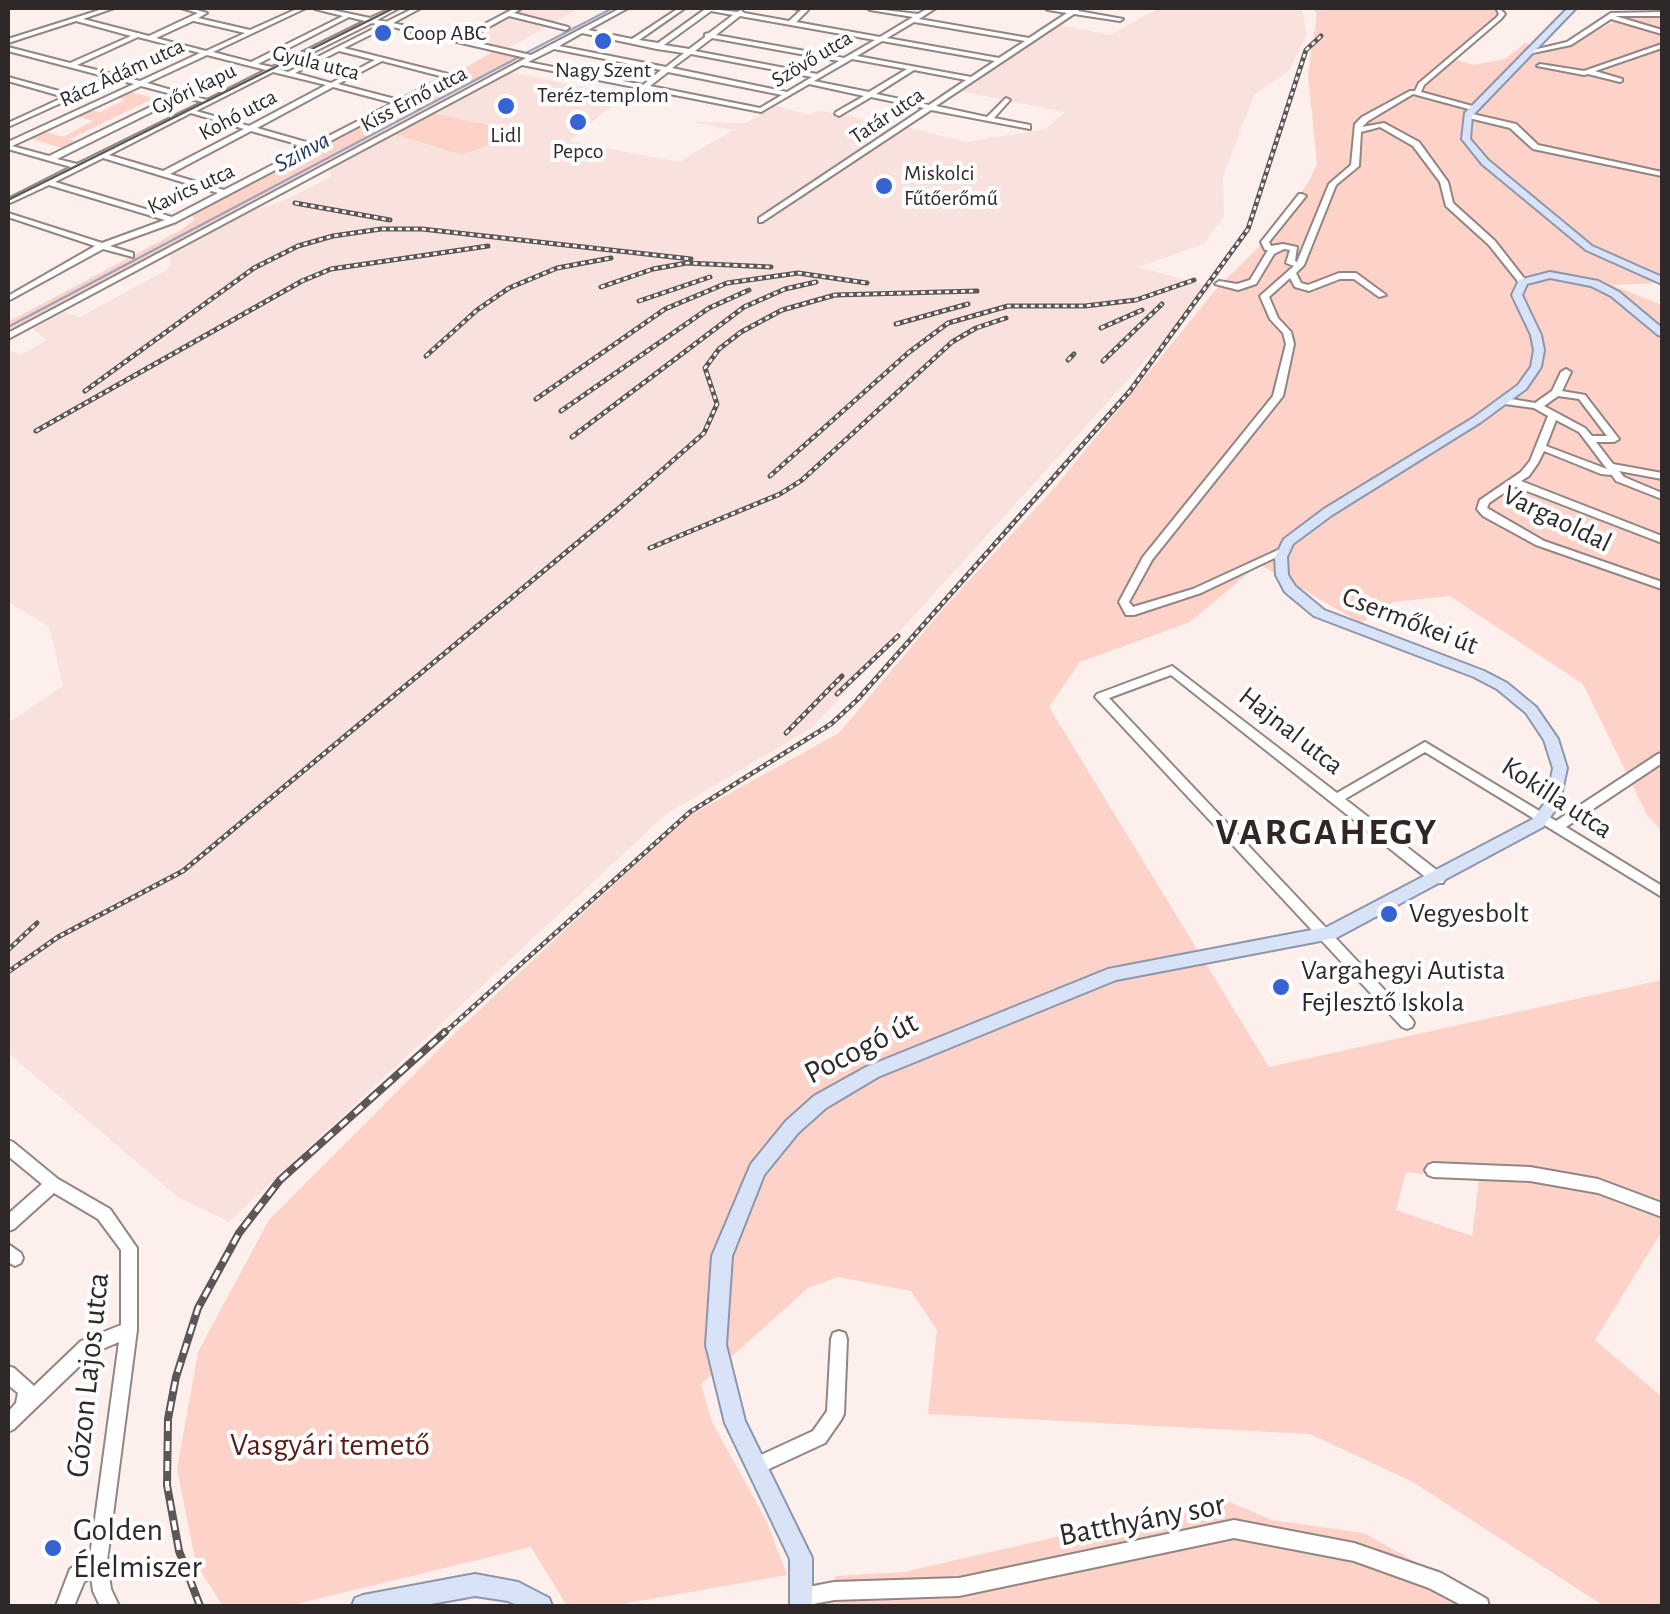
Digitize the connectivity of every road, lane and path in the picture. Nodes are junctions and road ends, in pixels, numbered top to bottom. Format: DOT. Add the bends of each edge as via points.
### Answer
graph roads {
  1 [pos="111,8"];
  2 [pos="184,8"];
  3 [pos="303,8"];
  4 [pos="318,8"];
  5 [pos="388,8"];
  6 [pos="396,8"];
  7 [pos="418,8"];
  8 [pos="518,8"];
  9 [pos="625,8"];
  10 [pos="682,8"];
  11 [pos="708,8"];
  12 [pos="747,8"];
  13 [pos="796,8"];
  14 [pos="870,8"];
  15 [pos="933,8"];
  16 [pos="1046,8"];
  17 [pos="1572,8"];
  18 [pos="1075,9"];
  19 [pos="1499,11"];
  20 [pos="508,14"];
  21 [pos="738,14"];
  22 [pos="1662,14"];
  23 [pos="349,16"];
  24 [pos="1610,16"];
  25 [pos="915,18"];
  26 [pos="194,19"];
  27 [pos="1120,19"];
  28 [pos="78,20"];
  29 [pos="367,20"];
  30 [pos="791,23"];
  31 [pos="387,24"];
  32 [pos="566,28"];
  33 [pos="1046,29"];
  34 [pos="581,31"];
  35 [pos="250,32"];
  36 [pos="1662,32"];
  37 [pos="139,35"];
  38 [pos="707,35"];
  39 [pos="151,38"];
  40 [pos="881,39"];
  41 [pos="460,40"];
  42 [pos="1031,40"];
  43 [pos="632,42"];
  44 [pos="8,45"];
  45 [pos="551,46"];
  46 [pos="1662,46"];
  47 [pos="658,47"];
  48 [pos="339,49"];
  49 [pos="207,52"];
  50 [pos="686,52"];
  51 [pos="1528,52"];
  52 [pos="220,56"];
  53 [pos="526,58"];
  54 [pos="848,58"];
  55 [pos="381,60"];
  56 [pos="1001,60"];
  57 [pos="254,63"];
  58 [pos="72,65"];
  59 [pos="1540,66"];
  60 [pos="913,68"];
  61 [pos="269,69"];
  62 [pos="666,70"];
  63 [pos="1589,72"];
  64 [pos="288,74"];
  65 [pos="114,76"];
  66 [pos="819,76"];
  67 [pos="8,79"];
  68 [pos="973,79"];
  69 [pos="1620,80"];
  70 [pos="808,82"];
  71 [pos="141,83"];
  72 [pos="332,86"];
  73 [pos="644,87"];
  74 [pos="1418,92"];
  75 [pos="182,94"];
  76 [pos="789,94"];
  77 [pos="70,96"];
  78 [pos="870,96"];
  79 [pos="203,100"];
  80 [pos="1006,100"];
  81 [pos="403,103"];
  82 [pos="415,106"];
  83 [pos="929,108"];
  84 [pos="8,111"];
  85 [pos="190,111"];
  86 [pos="1470,112"];
  87 [pos="839,114"];
  88 [pos="27,116"];
  89 [pos="989,119"];
  90 [pos="8,126"];
  91 [pos="1028,127"];
  92 [pos="250,128"];
  93 [pos="1358,130"];
  94 [pos="8,146"];
  95 [pos="315,147"];
  96 [pos="102,155"];
  97 [pos="50,159"];
  98 [pos="76,166"];
  99 [pos="164,174"];
  100 [pos="1662,174"];
  101 [pos="48,182"];
  102 [pos="225,193"];
  103 [pos="1302,196"];
  104 [pos="9,197"];
  105 [pos="8,215"];
  106 [pos="173,220"];
  107 [pos="762,220"];
  108 [pos="102,246"];
  109 [pos="1276,249"];
  110 [pos="130,255"];
  111 [pos="1296,269"];
  112 [pos="1662,281"];
  113 [pos="1523,282"];
  114 [pos="1218,284"];
  115 [pos="1382,296"];
  116 [pos="8,299"];
  117 [pos="1662,333"];
  118 [pos="8,336"];
  119 [pos="1566,372"];
  120 [pos="1556,393"];
  121 [pos="1505,401"];
  122 [pos="1537,406"];
  123 [pos="1553,414"];
  124 [pos="1591,438"];
  125 [pos="1541,448"];
  126 [pos="1611,469"];
  127 [pos="1662,476"];
  128 [pos="1513,482"];
  129 [pos="1662,496"];
  130 [pos="1662,540"];
  131 [pos="1282,552"];
  132 [pos="1662,586"];
  133 [pos="1662,757"];
  134 [pos="1338,798"];
  135 [pos="1551,821"];
  136 [pos="1438,879"];
  137 [pos="1662,892"];
  138 [pos="1323,935"];
  139 [pos="1407,1023"];
  140 [pos="8,1148"];
  141 [pos="1434,1170"];
  142 [pos="53,1184"];
  143 [pos="1662,1210"];
  144 [pos="8,1224"];
  145 [pos="129,1330"];
  146 [pos="839,1339"];
  147 [pos="8,1374"];
  148 [pos="24,1406"];
  149 [pos="8,1423"];
  150 [pos="756,1466"];
  151 [pos="98,1561"];
  152 [pos="802,1602"];
  153 [pos="65,1606"];
  154 [pos="110,1606"];
  155 [pos="363,1606"];
  156 [pos="540,1606"];
  157 [pos="1480,1606"];
  1 -- 28 [label="street"];
  2 -- 26 [label="street" via="204,13"];
  3 -- 35 [label="street, Rácz Ádám utca"];
  4 -- 23 [label="street"];
  4 -- 52 [label="street, Rácz Ádám utca"];
  5 -- 29 [label="street, Győri kapu"];
  6 -- 29 [label="street, Győri kapu"];
  7 -- 31 [label="street"];
  8 -- 20 [label="street"];
  9 -- 34 [label="street, Kiss Ernő utca"];
  10 -- 43 [label="street"];
  11 -- 21 [label="street"];
  11 -- 47 [label="street"];
  12 -- 21 [label="street"];
  13 -- 30 [label="street" via="806,10"];
  14 -- 25 [label="street"];
  15 -- 25 [label="street, Szövő utca"];
  16 -- 18 [label="street"];
  16 -- 33 [label="street"];
  17 -- 51 [label="main road"];
  18 -- 27 [label="street"];
  18 -- 33 [label="street, Tatár utca"];
  19 -- 74 [label="street"];
  20 -- 32 [label="street"];
  20 -- 41 [label="street"];
  21 -- 30 [label="street"];
  21 -- 38 [label="street"];
  22 -- 24 [label="street"];
  23 -- 29 [label="street"];
  23 -- 57 [label="street, Győri kapu"];
  24 -- 36 [label="street"];
  24 -- 51 [label="street" via="1568,44"];
  25 -- 40 [label="street, Szövő utca"];
  25 -- 42 [label="street"];
  26 -- 35 [label="street"];
  26 -- 39 [label="street"];
  28 -- 37 [label="street, Gyula utca"];
  28 -- 44 [label="street"];
  29 -- 31 [label="street"];
  29 -- 61 [label="street, Győri kapu"];
  30 -- 40 [label="street"];
  31 -- 41 [label="street"];
  31 -- 48 [label="street"];
  33 -- 42 [label="street, Tatár utca"];
  34 -- 43 [label="street"];
  34 -- 45 [label="street, Kiss Ernő utca"];
  35 -- 49 [label="street, Rácz Ádám utca"];
  37 -- 39 [label="street, Gyula utca"];
  37 -- 58 [label="street"];
  38 -- 50 [label="street"];
  38 -- 54 [label="street"];
  39 -- 49 [label="street, Gyula utca"];
  40 -- 54 [label="street, Szövő utca"];
  40 -- 56 [label="street"];
  41 -- 53 [label="street"];
  42 -- 56 [label="street, Tatár utca"];
  43 -- 47 [label="street"];
  44 -- 58 [label="street"];
  45 -- 53 [label="street, Kiss Ernő utca"];
  45 -- 62 [label="street"];
  46 -- 63 [label="street"];
  47 -- 50 [label="street"];
  48 -- 55 [label="street"];
  48 -- 64 [label="street"];
  49 -- 52 [label="street, Gyula utca"];
  49 -- 71 [label="street, Rácz Ádám utca"];
  50 -- 62 [label="street"];
  50 -- 66 [label="street"];
  51 -- 86 [label="main road"];
  52 -- 61 [label="street, Gyula utca"];
  53 -- 73 [label="street"];
  53 -- 118 [label="street, Kiss Ernő utca"];
  54 -- 60 [label="street"];
  54 -- 66 [label="street, Szövő utca"];
  55 -- 72 [label="street, Kohó utca"];
  55 -- 81 [label="street, Kavics utca" via="450,76"];
  56 -- 68 [label="street, Tatár utca"];
  58 -- 65 [label="street"];
  59 -- 63 [label="street"];
  60 -- 68 [label="street"];
  60 -- 78 [label="street"];
  61 -- 64 [label="street, Gyula utca"];
  61 -- 79 [label="street, Győri kapu"];
  61 -- 85 [label="street, Győri kapu"];
  62 -- 73 [label="street"];
  62 -- 76 [label="street"];
  63 -- 69 [label="street"];
  64 -- 72 [label="street, Gyula utca"];
  65 -- 71 [label="street"];
  65 -- 77 [label="street"];
  66 -- 70 [label="street, Szövő utca"];
  67 -- 77 [label="street"];
  68 -- 83 [label="street, Tatár utca"];
  70 -- 76 [label="street, Szövő utca"];
  70 -- 78 [label="street"];
  71 -- 75 [label="street"];
  71 -- 94 [label="street, Rácz Ádám utca"];
  72 -- 81 [label="street, Gyula utca"];
  72 -- 92 [label="street, Kohó utca"];
  73 -- 76 [label="street, Szövő utca" via="762,110"];
  74 -- 86 [label="street"];
  74 -- 93 [label="street" via="1365,119"];
  75 -- 79 [label="street"];
  75 -- 97 [label="street"];
  77 -- 88 [label="street"];
  78 -- 83 [label="street"];
  78 -- 87 [label="street"];
  79 -- 98 [label="street, Győri kapu"];
  80 -- 89 [label="street"];
  81 -- 82 [label="street, Gyula utca"];
  81 -- 95 [label="street, Kavics utca"];
  83 -- 89 [label="street"];
  83 -- 107 [label="street, Tatár utca"];
  84 -- 88 [label="street"];
  85 -- 92 [label="street"];
  85 -- 96 [label="street, Győri kapu"];
  86 -- 100 [label="street" via="1514,126 1536,147"];
  86 -- 112 [label="main road" via="1466,139 1485,162 1589,248"];
  88 -- 90 [label="street"];
  89 -- 91 [label="street"];
  92 -- 95 [label="street"];
  92 -- 99 [label="street, Kohó utca"];
  93 -- 111 [label="street" via="1355,166 1332,184"];
  93 -- 113 [label="street" via="1381,125 1416,144 1444,182 1448,204"];
  94 -- 97 [label="street"];
  95 -- 102 [label="street, Kavics utca"];
  96 -- 98 [label="street, Győri kapu"];
  96 -- 99 [label="street"];
  97 -- 98 [label="street"];
  98 -- 101 [label="street, Győri kapu"];
  98 -- 104 [label="street, Győri kapu"];
  99 -- 102 [label="street"];
  101 -- 104 [label="street, Győri kapu"];
  101 -- 106 [label="street"];
  102 -- 106 [label="street, Kavics utca"];
  103 -- 109 [label="street" via="1266,242"];
  105 -- 108 [label="street"];
  106 -- 108 [label="street, Kavics utca"];
  108 -- 110 [label="street"];
  108 -- 116 [label="street, Kavics utca"];
  109 -- 111 [label="street" via="1294,248 1290,263"];
  109 -- 114 [label="street" via="1253,282 1238,288"];
  111 -- 115 [label="street" via="1298,285 1356,276"];
  111 -- 131 [label="street" via="1264,296 1290,344 1278,396 1157,546 1124,602 1130,612 1197,591"];
  113 -- 117 [label="main road" via="1550,274 1594,283"];
  113 -- 121 [label="main road" via="1517,295 1536,335 1537,360 1528,380"];
  119 -- 120 [label="street"];
  120 -- 122 [label="street"];
  120 -- 124 [label="street" via="1582,397 1614,440"];
  121 -- 122 [label="street"];
  121 -- 131 [label="main road" via="1328,512"];
  122 -- 123 [label="street"];
  123 -- 124 [label="street"];
  123 -- 125 [label="street, Vargaoldal"];
  124 -- 126 [label="street"];
  125 -- 126 [label="street"];
  125 -- 128 [label="street, Vargaoldal"];
  126 -- 127 [label="street"];
  126 -- 129 [label="street"];
  128 -- 130 [label="street"];
  128 -- 132 [label="street, Vargaoldal" via="1484,502 1486,514 1540,543"];
  131 -- 135 [label="main road, Csermőkei út" via="1282,576 1301,602 1339,623 1479,674 1531,710 1560,768"];
  133 -- 135 [label="street"];
  134 -- 135 [label="street, Kokilla utca" via="1425,746"];
  134 -- 136 [label="street, Hajnal utca"];
  134 -- 138 [label="street, Hajnal utca" via="1172,670 1101,697"];
  135 -- 136 [label="main road"];
  135 -- 137 [label="street, Kokilla utca"];
  136 -- 138 [label="main road"];
  138 -- 139 [label="street"];
  138 -- 150 [label="main road, Pocogó út" via="1114,974 848,1084 784,1135 748,1185 728,1232 718,1281 718,1365"];
  140 -- 142 [label="street, Gózon Lajos utca"];
  141 -- 143 [label="street" via="1530,1174 1598,1186"];
  142 -- 144 [label="street"];
  142 -- 145 [label="street, Gózon Lajos utca" via="104,1214 129,1248"];
  145 -- 148 [label="street" via="87,1348"];
  145 -- 151 [label="street, Gózon Lajos utca"];
  146 -- 150 [label="street" via="835,1414 818,1438"];
  147 -- 148 [label="street" via="27,1390"];
  148 -- 149 [label="street"];
  150 -- 152 [label="main road, Pocogó út" via="801,1558"];
  151 -- 153 [label="street" via="77,1576"];
  151 -- 154 [label="street, Gózon Lajos utca"];
  152 -- 157 [label="street, Batthyány sor" via="834,1592 959,1587 1234,1529 1354,1552 1434,1580"];
  155 -- 156 [label="main road" via="475,1585 510,1590"];
}
